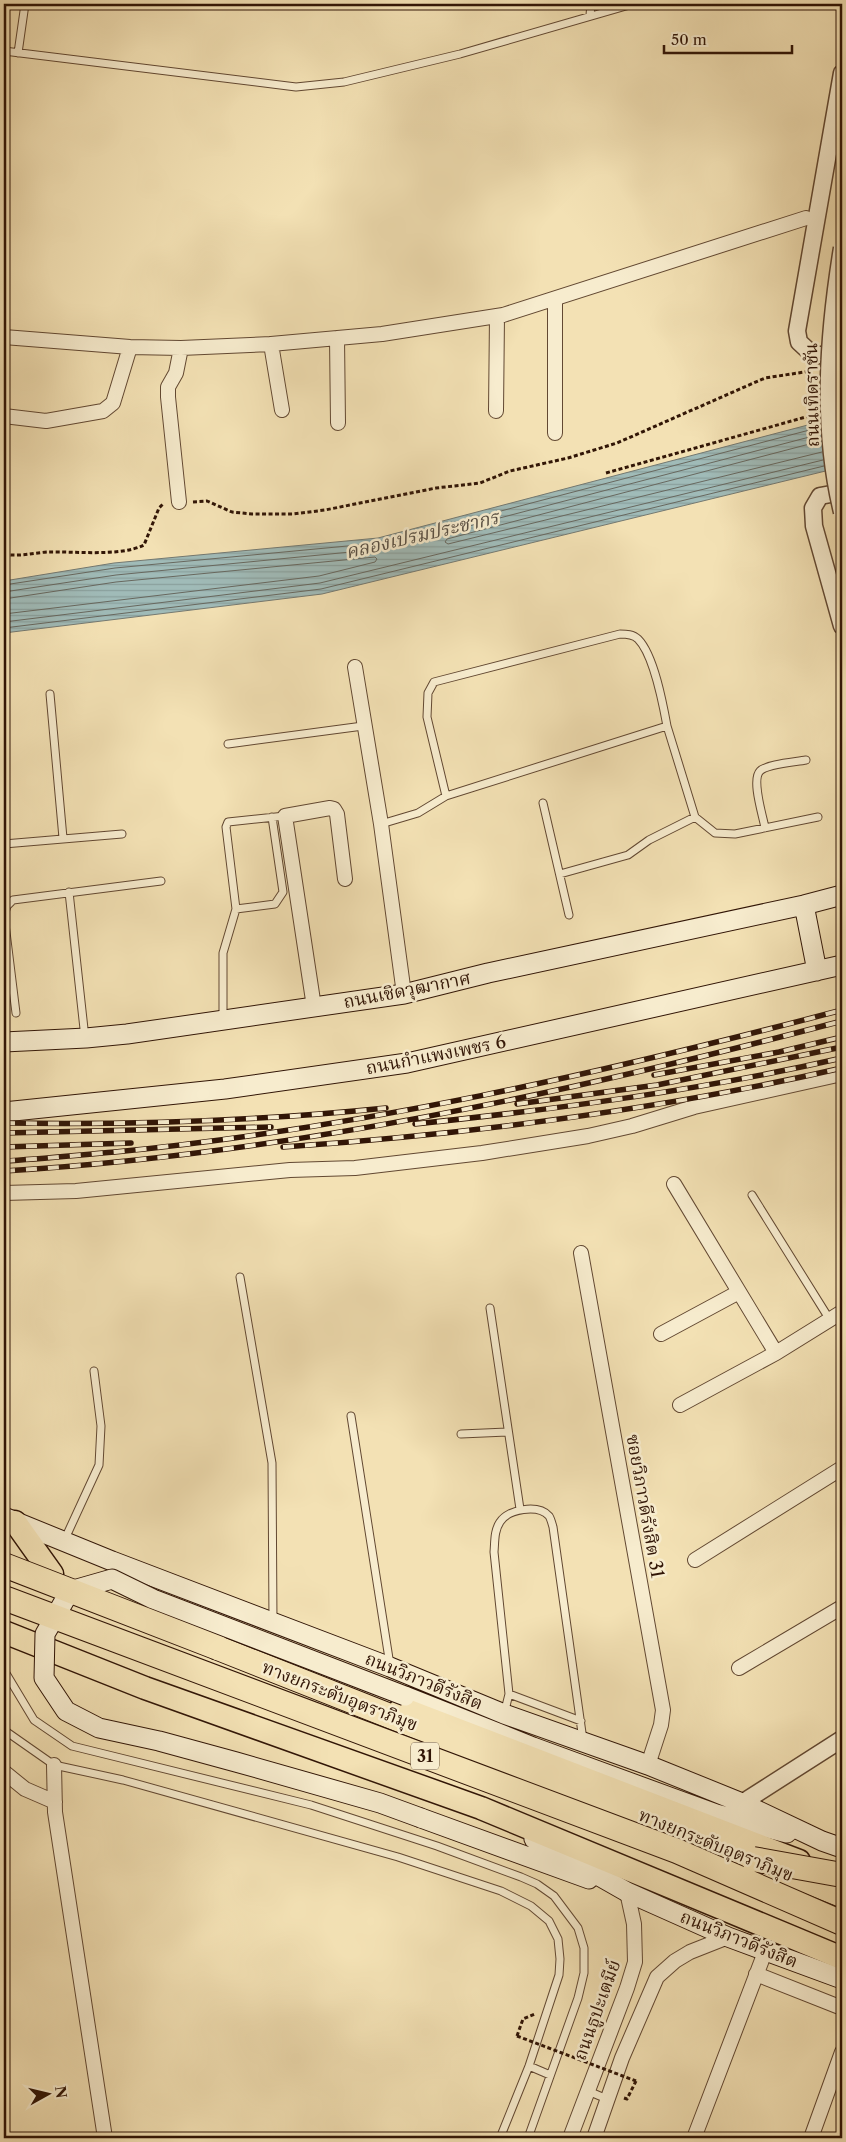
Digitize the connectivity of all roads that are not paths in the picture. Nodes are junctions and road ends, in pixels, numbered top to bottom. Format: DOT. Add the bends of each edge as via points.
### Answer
graph roads {
  1 [pos="25,4"];
  2 [pos="591,4"];
  3 [pos="633,4"];
  4 [pos="590,15"];
  5 [pos="4,50"];
  6 [pos="18,53"];
  7 [pos="842,73"];
  8 [pos="806,218"];
  9 [pos="842,248"];
  10 [pos="555,299"];
  11 [pos="497,316"];
  12 [pos="4,337"];
  13 [pos="337,338"];
  14 [pos="271,344"];
  15 [pos="130,347"];
  16 [pos="181,348"];
  17 [pos="842,358"];
  18 [pos="282,410"];
  19 [pos="496,411"];
  20 [pos="4,416"];
  21 [pos="338,423"];
  22 [pos="555,433"];
  23 [pos="842,492"];
  24 [pos="179,502"];
  25 [pos="842,512"];
  26 [pos="842,626"];
  27 [pos="355,667"];
  28 [pos="50,694"];
  29 [pos="364,726"];
  30 [pos="667,726"];
  31 [pos="228,744"];
  32 [pos="806,760"];
  33 [pos="446,796"];
  34 [pos="543,803"];
  35 [pos="279,817"];
  36 [pos="818,817"];
  37 [pos="695,818"];
  38 [pos="381,824"];
  39 [pos="765,828"];
  40 [pos="122,834"];
  41 [pos="63,838"];
  42 [pos="4,844"];
  43 [pos="560,874"];
  44 [pos="345,879"];
  45 [pos="161,881"];
  46 [pos="70,892"];
  47 [pos="842,895"];
  48 [pos="804,905"];
  49 [pos="236,908"];
  50 [pos="569,914"];
  51 [pos="842,965"];
  52 [pos="816,971"];
  53 [pos="404,994"];
  54 [pos="314,1007"];
  55 [pos="16,1013"];
  56 [pos="223,1021"];
  57 [pos="86,1038"];
  58 [pos="4,1042"];
  59 [pos="842,1074"];
  60 [pos="4,1107"];
  61 [pos="24,1109"];
  62 [pos="4,1112"];
  63 [pos="674,1184"];
  64 [pos="4,1193"];
  65 [pos="752,1195"];
  66 [pos="581,1253"];
  67 [pos="240,1276"];
  68 [pos="739,1292"];
  69 [pos="490,1308"];
  70 [pos="842,1312"];
  71 [pos="830,1320"];
  72 [pos="661,1334"];
  73 [pos="776,1353"];
  74 [pos="94,1371"];
  75 [pos="680,1405"];
  76 [pos="351,1416"];
  77 [pos="507,1432"];
  78 [pos="461,1434"];
  79 [pos="842,1468"];
  80 [pos="520,1509"];
  81 [pos="9,1519"];
  82 [pos="64,1542"];
  83 [pos="4,1556"];
  84 [pos="695,1560"];
  85 [pos="4,1565"];
  86 [pos="52,1574"];
  87 [pos="4,1598"];
  88 [pos="842,1607"];
  89 [pos="272,1622"];
  90 [pos="4,1632"];
  91 [pos="4,1644"];
  92 [pos="390,1667"];
  93 [pos="739,1668"];
  94 [pos="4,1670"];
  95 [pos="145,1688"];
  96 [pos="509,1694"];
  97 [pos="504,1714"];
  98 [pos="581,1721"];
  99 [pos="4,1730"];
  100 [pos="842,1739"];
  101 [pos="584,1743"];
  102 [pos="54,1765"];
  103 [pos="648,1765"];
  104 [pos="4,1772"];
  105 [pos="55,1802"];
  106 [pos="742,1803"];
  107 [pos="481,1808"];
  108 [pos="716,1814"];
  109 [pos="822,1841"];
  110 [pos="842,1848"];
  111 [pos="753,1859"];
  112 [pos="842,1877"];
  113 [pos="619,1888"];
  114 [pos="842,1895"];
  115 [pos="842,1923"];
  116 [pos="728,1937"];
  117 [pos="765,1952"];
  118 [pos="842,1958"];
  119 [pos="756,1974"];
  120 [pos="842,1979"];
  121 [pos="842,2008"];
  122 [pos="842,2052"];
  123 [pos="529,2066"];
  124 [pos="550,2075"];
  125 [pos="588,2091"];
  126 [pos="607,2099"];
  127 [pos="105,2138"];
  128 [pos="500,2138"];
  129 [pos="528,2138"];
  130 [pos="570,2138"];
  131 [pos="594,2138"];
  132 [pos="694,2138"];
  133 [pos="811,2138"];
  1 -- 6 [label="lane"];
  2 -- 4 [label="lane"];
  3 -- 4 [label="lane"];
  4 -- 6 [label="lane" via="460,54 344,82 296,87"];
  5 -- 6 [label="lane"];
  7 -- 17 [label="street" via="797,331 799,342 812,354"];
  8 -- 10 [label="street"];
  9 -- 25 [label="street, ถนนเทิดราชัน, bridge" via="830,341 828,397 836,486"];
  10 -- 11 [label="street"];
  10 -- 22 [label="street"];
  11 -- 13 [label="street"];
  11 -- 19 [label="street"];
  12 -- 15 [label="street"];
  13 -- 14 [label="street"];
  13 -- 21 [label="street"];
  14 -- 16 [label="street"];
  14 -- 18 [label="street"];
  15 -- 16 [label="street"];
  15 -- 20 [label="street" via="113,403 103,411 46,421"];
  16 -- 24 [label="street" via="176,373 168,387"];
  23 -- 26 [label="street" via="820,496 813,508 814,526"];
  27 -- 29 [label="street"];
  28 -- 41 [label="lane"];
  29 -- 31 [label="lane"];
  29 -- 38 [label="street"];
  30 -- 33 [label="lane"];
  30 -- 33 [label="lane" via="648,656 637,637 628,634 434,682 428,693 427,717"];
  30 -- 37 [label="lane"];
  32 -- 39 [label="lane" via="767,767 757,775"];
  33 -- 38 [label="lane" via="418,813"];
  34 -- 43 [label="lane"];
  35 -- 44 [label="street" via="334,809"];
  35 -- 49 [label="lane" via="283,892 275,904"];
  35 -- 49 [label="lane" via="228,822"];
  35 -- 54 [label="street"];
  36 -- 39 [label="lane"];
  37 -- 39 [label="lane" via="715,833 735,834"];
  37 -- 43 [label="lane" via="648,840 628,855"];
  38 -- 53 [label="street"];
  40 -- 41 [label="lane"];
  41 -- 42 [label="lane"];
  43 -- 50 [label="lane"];
  45 -- 46 [label="lane"];
  46 -- 55 [label="lane" via="13,900 7,906 4,916"];
  46 -- 57 [label="lane"];
  47 -- 48 [label="main road, ถนนเชิดวุฒากาศ"];
  48 -- 52 [label="main road"];
  48 -- 53 [label="main road, ถนนเชิดวุฒากาศ"];
  49 -- 56 [label="lane" via="223,953"];
  51 -- 52 [label="main road, ถนนกำแพงเพชร 6"];
  52 -- 61 [label="main road, ถนนกำแพงเพชร 6" via="407,1063 225,1089"];
  53 -- 54 [label="main road, ถนนเชิดวุฒากาศ"];
  54 -- 56 [label="main road, ถนนเชิดวุฒากาศ"];
  56 -- 57 [label="main road, ถนนเชิดวุฒากาศ"];
  57 -- 58 [label="main road, ถนนเชิดวุฒากาศ"];
  59 -- 64 [label="street" via="694,1107 588,1136 482,1153 355,1168 290,1170 76,1190"];
  60 -- 61 [label="main road, ถนนกำแพงเพชร 6"];
  61 -- 62 [label="main road, ถนนกำแพงเพชร 6"];
  63 -- 68 [label="street"];
  65 -- 71 [label="lane"];
  66 -- 103 [label="street, ซอยวิภาวดีรังสิต 31" via="663,1710"];
  67 -- 89 [label="lane" via="272,1463"];
  68 -- 72 [label="street"];
  68 -- 73 [label="street"];
  69 -- 77 [label="lane"];
  70 -- 71 [label="street"];
  71 -- 73 [label="street"];
  73 -- 75 [label="street"];
  74 -- 82 [label="lane" via="100,1426 99,1465"];
  76 -- 92 [label="lane"];
  77 -- 78 [label="lane"];
  77 -- 80 [label="lane"];
  79 -- 84 [label="street"];
  80 -- 96 [label="lane" via="501,1520 495,1531 494,1552"];
  80 -- 98 [label="lane" via="542,1511 550,1516"];
  81 -- 82 [label="main road, ถนนวิภาวดีรังสิต"];
  81 -- 86 [label="highway"];
  82 -- 89 [label="main road, ถนนวิภาวดีรังสิต"];
  83 -- 86 [label="highway, ถนนวิภาวดีรังสิต / 31"];
  85 -- 111 [label="highway, ทางยกระดับอุตราภิมุข / 31, bridge"];
  86 -- 112 [label="highway, ถนนวิภาวดีรังสิต / 31"];
  87 -- 115 [label="highway, ทางยกระดับอุตราภิมุข / 31, bridge" via="676,1851"];
  88 -- 93 [label="street"];
  89 -- 92 [label="main road, ถนนวิภาวดีรังสิต"];
  90 -- 95 [label="highway, ถนนวิภาวดีรังสิต / 31"];
  91 -- 95 [label="street"];
  92 -- 97 [label="main road, ถนนวิภาวดีรังสิต"];
  94 -- 124 [label="lane" via="34,1720 72,1746 311,1805 437,1846 537,1884 554,1896 578,1928 584,1948 584,1973"];
  95 -- 107 [label="highway, ถนนวิภาวดีรังสิต / 31"];
  96 -- 97 [label="lane"];
  96 -- 98 [label="lane"];
  97 -- 101 [label="main road, ถนนวิภาวดีรังสิต"];
  98 -- 101 [label="lane"];
  99 -- 102 [label="lane"];
  100 -- 106 [label="street"];
  101 -- 103 [label="main road, ถนนวิภาวดีรังสิต"];
  102 -- 105 [label="street"];
  102 -- 123 [label="lane" via="124,1780 398,1857 501,1891 531,1906 549,1921 558,1940 560,1959 559,1975"];
  103 -- 106 [label="main road, ถนนวิภาวดีรังสิต"];
  104 -- 105 [label="street" via="25,1789"];
  105 -- 127 [label="street"];
  106 -- 108 [label="main road"];
  106 -- 109 [label="main road, ถนนวิภาวดีรังสิต"];
  107 -- 113 [label="main road, ถนนวิภาวดีรังสิต / 31"];
  107 -- 118 [label="highway, ถนนวิภาวดีรังสิต / 31"];
  108 -- 109 [label="main road"];
  108 -- 113 [label="main road, bridge" via="533,1747 153,1599 112,1580 70,1591 45,1634 44,1678 66,1712 100,1728 159,1741 380,1803 570,1874"];
  109 -- 110 [label="main road, ถนนวิภาวดีรังสิต"];
  111 -- 112 [label="highway, 31, bridge"];
  111 -- 114 [label="highway, ทางยกระดับอุตราภิมุข / 31, bridge"];
  113 -- 116 [label="main road, ถนนวิภาวดีรังสิต / 31"];
  113 -- 125 [label="street, ถนนธูปะเตมีย์" via="634,1924 635,1962"];
  116 -- 117 [label="main road, ถนนวิภาวดีรังสิต / 31"];
  116 -- 126 [label="street" via="690,1952 657,1977"];
  117 -- 119 [label="street"];
  117 -- 120 [label="main road, ถนนวิภาวดีรังสิต / 31"];
  119 -- 121 [label="street"];
  119 -- 132 [label="street"];
  122 -- 133 [label="street"];
  123 -- 124 [label="lane"];
  123 -- 128 [label="lane"];
  124 -- 129 [label="lane"];
  125 -- 126 [label="lane"];
  125 -- 130 [label="street, ถนนธูปะเตมีย์"];
  126 -- 131 [label="street"];
}
